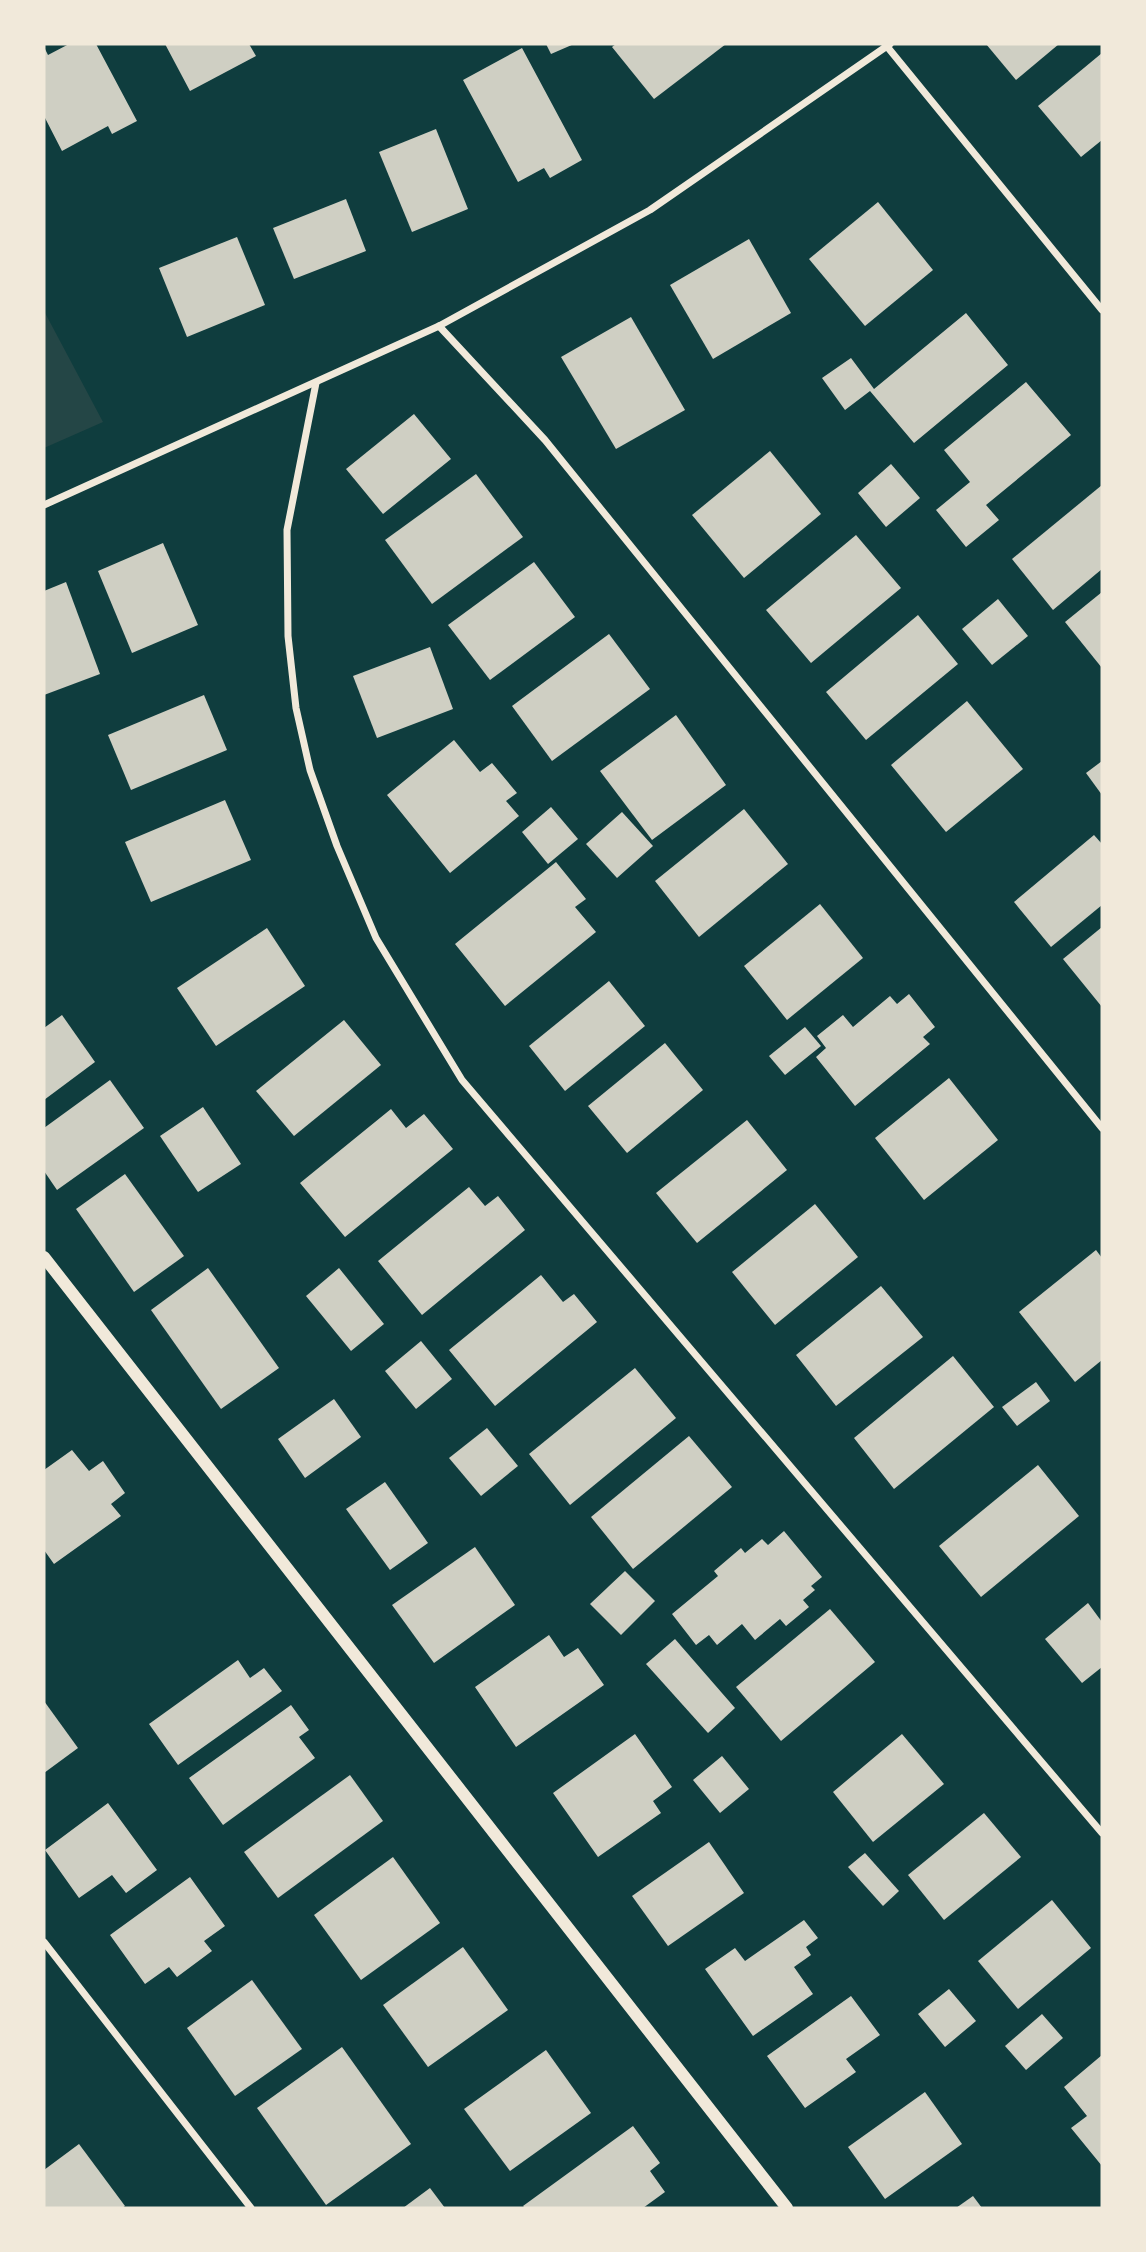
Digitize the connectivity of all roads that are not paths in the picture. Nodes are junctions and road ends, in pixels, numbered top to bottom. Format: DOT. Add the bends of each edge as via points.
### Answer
graph roads {
  1 [pos="887,45"];
  2 [pos="1102,310"];
  3 [pos="439,326"];
  4 [pos="316,383"];
  5 [pos="44,506"];
  6 [pos="1102,1128"];
  7 [pos="44,1257"];
  8 [pos="1102,1833"];
  9 [pos="44,1942"];
  10 [pos="251,2208"];
  11 [pos="786,2208"];
  1 -- 2 [label="street"];
  1 -- 3 [label="street" via="650,210"];
  3 -- 4 [label="street"];
  3 -- 6 [label="street" via="545,440"];
  4 -- 5 [label="street"];
  4 -- 8 [label="street" via="288,530 288,636 296,708 310,770 376,939 463,1080"];
  7 -- 11 [label="street"];
  9 -- 10 [label="street"];
}
